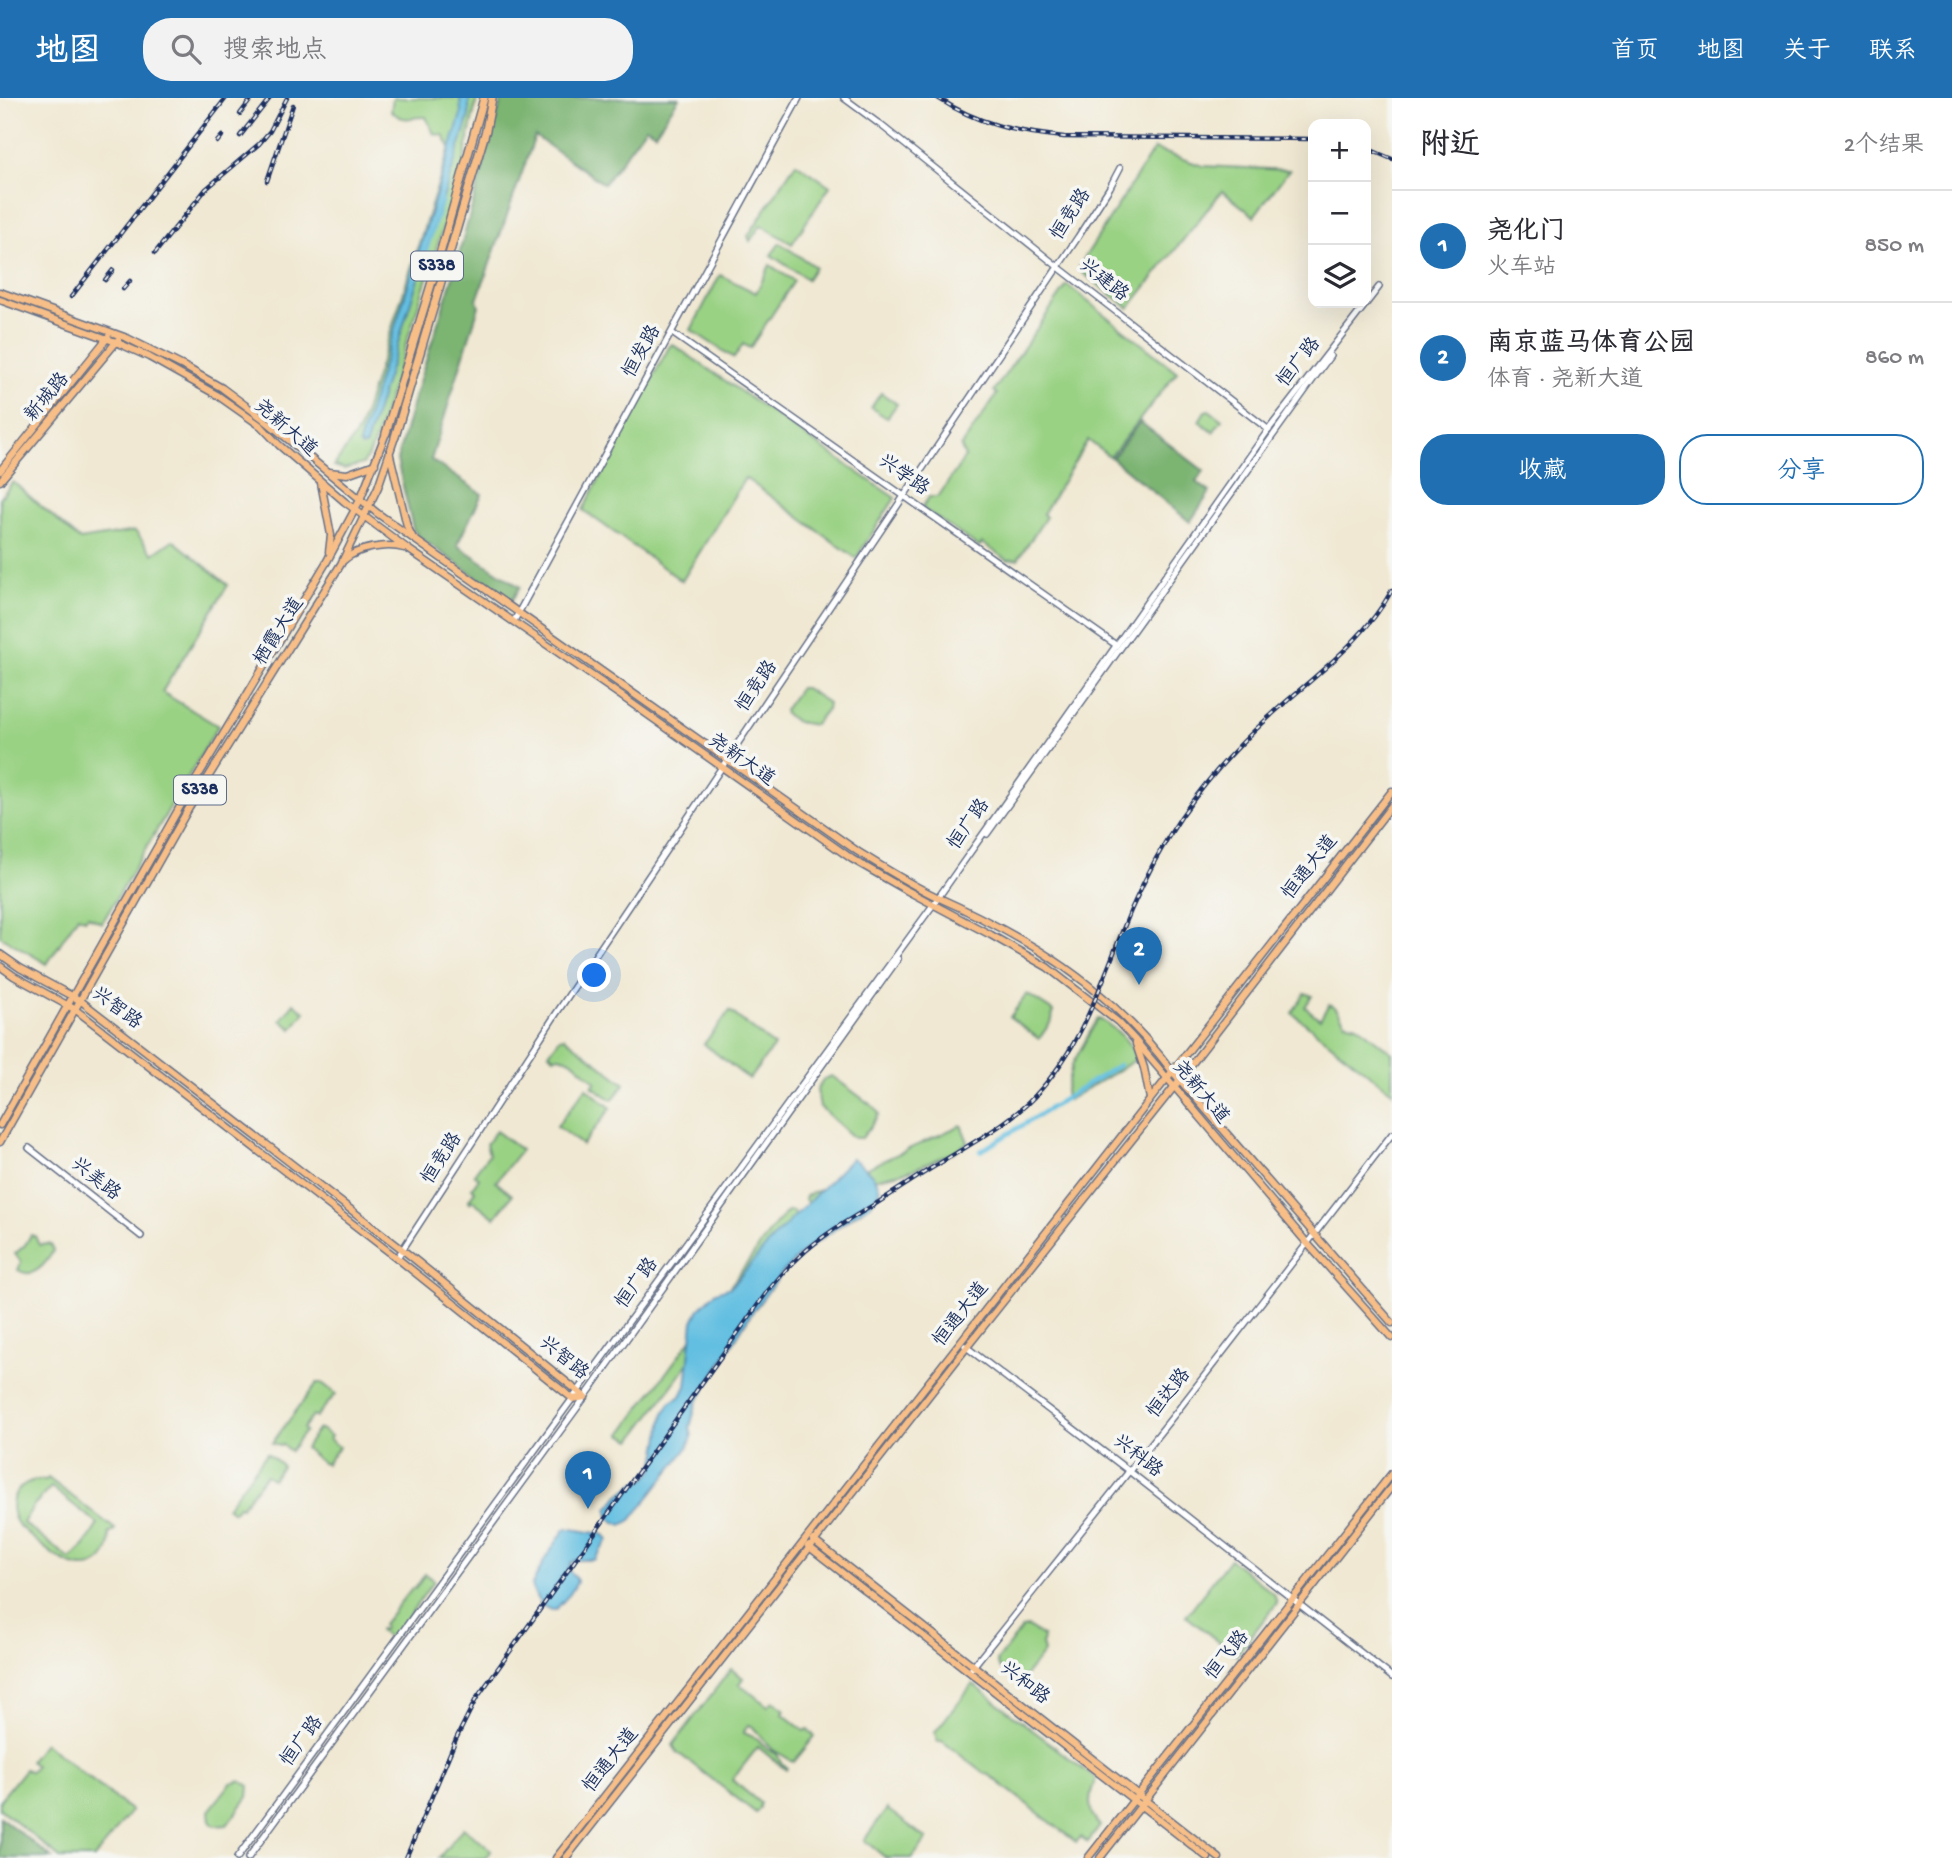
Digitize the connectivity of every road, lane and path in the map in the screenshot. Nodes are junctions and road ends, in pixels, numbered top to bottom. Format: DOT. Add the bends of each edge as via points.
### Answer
graph roads {
  1 [pos="482,98"];
  2 [pos="494,98"];
  3 [pos="799,98"];
  4 [pos="844,98"];
  5 [pos="1120,168"];
  6 [pos="1057,266"];
  7 [pos="0,292"];
  8 [pos="0,300"];
  9 [pos="672,333"];
  10 [pos="109,335"];
  11 [pos="118,339"];
  12 [pos="1269,429"];
  13 [pos="386,433"];
  14 [pos="395,437"];
  15 [pos="1269,440"];
  16 [pos="390,453"];
  17 [pos="375,464"];
  18 [pos="0,471"];
  19 [pos="328,472"];
  20 [pos="0,481"];
  21 [pos="321,481"];
  22 [pos="904,496"];
  23 [pos="360,500"];
  24 [pos="369,507"];
  25 [pos="355,510"];
  26 [pos="364,517"];
  27 [pos="414,540"];
  28 [pos="408,549"];
  29 [pos="326,562"];
  30 [pos="341,564"];
  31 [pos="517,612"];
  32 [pos="514,621"];
  33 [pos="1116,645"];
  34 [pos="728,760"];
  35 [pos="723,768"];
  36 [pos="1392,791"];
  37 [pos="1392,805"];
  38 [pos="940,898"];
  39 [pos="934,906"];
  40 [pos="0,954"];
  41 [pos="0,966"];
  42 [pos="73,997"];
  43 [pos="81,1001"];
  44 [pos="68,1006"];
  45 [pos="76,1010"];
  46 [pos="1135,1039"];
  47 [pos="1172,1071"];
  48 [pos="1167,1078"];
  49 [pos="1180,1079"];
  50 [pos="1174,1087"];
  51 [pos="1150,1099"];
  52 [pos="0,1125"];
  53 [pos="1392,1134"];
  54 [pos="0,1142"];
  55 [pos="29,1148"];
  56 [pos="1315,1234"];
  57 [pos="141,1236"];
  58 [pos="1307,1243"];
  59 [pos="403,1250"];
  60 [pos="397,1258"];
  61 [pos="1392,1323"];
  62 [pos="1392,1338"];
  63 [pos="960,1342"];
  64 [pos="967,1347"];
  65 [pos="582,1394"];
  66 [pos="573,1399"];
  67 [pos="1129,1471"];
  68 [pos="1392,1473"];
  69 [pos="1392,1486"];
  70 [pos="806,1540"];
  71 [pos="813,1545"];
  72 [pos="1296,1602"];
  73 [pos="972,1669"];
  74 [pos="1392,1677"];
  75 [pos="1136,1797"];
  76 [pos="1144,1803"];
  77 [pos="237,1858"];
  78 [pos="247,1858"];
  79 [pos="556,1858"];
  80 [pos="566,1858"];
  81 [pos="1088,1858"];
  82 [pos="1100,1858"];
  83 [pos="1208,1858"];
  84 [pos="1219,1858"];
  1 -- 13 [label="highway, 栖霞大道 / S338"];
  2 -- 14 [label="highway, 栖霞大道 / S338"];
  3 -- 9 [label="street, 恒发路"];
  4 -- 6 [label="street, 兴建路"];
  5 -- 6 [label="street, 恒竞路"];
  6 -- 12 [label="street, 兴建路"];
  6 -- 22 [label="street, 恒竞路"];
  7 -- 10 [label="main road, 尧新大道"];
  8 -- 10 [label="main road, 尧新大道"];
  9 -- 22 [label="street, 兴学路"];
  9 -- 31 [label="street, 恒发路"];
  10 -- 11 [label="main road, 尧新大道"];
  10 -- 18 [label="main road, 新城路"];
  11 -- 19 [label="main road, 尧新大道" via="222,388"];
  11 -- 20 [label="main road, 新城路"];
  11 -- 21 [label="main road, 尧新大道" via="234,406"];
  12 -- 15 [label="street"];
  12 -- 15 [label="street, 恒广路" via="1379,288"];
  12 -- 33 [label="street, 恒广路"];
  13 -- 17 [label="main road, 栖霞大道 / S338"];
  14 -- 16 [label="main road, 栖霞大道 / S338"];
  15 -- 38 [label="street, 恒广路"];
  16 -- 24 [label="main road, 栖霞大道 / S338"];
  16 -- 27 [label="main road"];
  17 -- 19 [label="main road" via="347,474"];
  17 -- 23 [label="main road, 栖霞大道 / S338"];
  19 -- 23 [label="main road, 尧新大道"];
  21 -- 25 [label="main road, 尧新大道"];
  21 -- 29 [label="main road" via="331,535"];
  22 -- 33 [label="street, 兴学路"];
  22 -- 34 [label="street, 恒竞路"];
  23 -- 24 [label="main road, 尧新大道"];
  23 -- 25 [label="main road, 栖霞大道 / S338"];
  24 -- 26 [label="main road, 栖霞大道 / S338"];
  24 -- 27 [label="main road, 尧新大道"];
  25 -- 26 [label="main road, 尧新大道"];
  25 -- 29 [label="main road, 栖霞大道 / S338"];
  26 -- 28 [label="main road, 尧新大道"];
  26 -- 30 [label="main road, 栖霞大道 / S338"];
  27 -- 31 [label="main road, 尧新大道"];
  28 -- 30 [label="main road" via="391,545 356,552"];
  28 -- 32 [label="main road, 尧新大道"];
  29 -- 42 [label="main road, 栖霞大道 / S338"];
  30 -- 43 [label="main road, 栖霞大道 / S338" via="189,808"];
  31 -- 32 [label="street, 恒发路"];
  31 -- 34 [label="main road, 尧新大道"];
  32 -- 35 [label="main road, 尧新大道"];
  33 -- 38 [label="street, 恒广路"];
  34 -- 35 [label="street, 恒竞路"];
  34 -- 38 [label="main road, 尧新大道" via="858,851"];
  35 -- 39 [label="main road, 尧新大道" via="849,856"];
  35 -- 59 [label="street, 恒竞路"];
  36 -- 47 [label="main road, 恒通大道"];
  37 -- 49 [label="main road, 恒通大道"];
  38 -- 39 [label="street, 恒广路"];
  38 -- 47 [label="main road, 尧新大道" via="1061,966 1124,1015"];
  39 -- 46 [label="main road, 尧新大道" via="1047,967"];
  39 -- 65 [label="street, 恒广路"];
  40 -- 42 [label="main road, 兴智路"];
  41 -- 44 [label="main road, 兴智路"];
  42 -- 43 [label="main road, 兴智路"];
  42 -- 44 [label="main road, 栖霞大道 / S338"];
  43 -- 45 [label="main road, 栖霞大道 / S338"];
  43 -- 59 [label="main road, 兴智路"];
  44 -- 45 [label="main road, 兴智路"];
  44 -- 52 [label="main road, 栖霞大道 / S338"];
  45 -- 54 [label="main road, 栖霞大道 / S338"];
  45 -- 60 [label="main road, 兴智路"];
  46 -- 48 [label="main road, 尧新大道"];
  46 -- 51 [label="main road"];
  47 -- 48 [label="main road, 恒通大道"];
  47 -- 49 [label="main road, 尧新大道"];
  48 -- 50 [label="main road, 尧新大道"];
  48 -- 51 [label="main road, 恒通大道"];
  49 -- 50 [label="main road, 恒通大道"];
  49 -- 56 [label="main road, 尧新大道"];
  50 -- 58 [label="main road, 尧新大道"];
  50 -- 64 [label="main road, 恒通大道"];
  51 -- 63 [label="main road, 恒通大道"];
  53 -- 56 [label="street, 恒达路"];
  55 -- 57 [label="street, 兴美路"];
  56 -- 58 [label="street, 恒达路"];
  56 -- 61 [label="main road, 尧新大道"];
  58 -- 62 [label="main road, 尧新大道"];
  58 -- 67 [label="street, 恒达路"];
  59 -- 60 [label="street, 恒竞路"];
  59 -- 65 [label="main road, 兴智路"];
  60 -- 66 [label="main road, 兴智路"];
  63 -- 64 [label="street, 兴科路"];
  63 -- 70 [label="main road, 恒通大道"];
  64 -- 67 [label="street, 兴科路"];
  64 -- 71 [label="main road, 恒通大道"];
  65 -- 66 [label="main road, 兴智路"];
  65 -- 78 [label="street, 恒广路"];
  66 -- 77 [label="street, 恒广路"];
  67 -- 72 [label="street, 兴科路"];
  67 -- 73 [label="street, 恒达路"];
  68 -- 72 [label="main road, 恒飞路"];
  69 -- 72 [label="main road, 恒飞路"];
  70 -- 71 [label="main road, 兴和路"];
  70 -- 79 [label="main road, 恒通大道"];
  71 -- 73 [label="main road, 兴和路"];
  71 -- 80 [label="main road, 恒通大道"];
  72 -- 74 [label="street, 兴科路"];
  72 -- 75 [label="main road, 恒飞路"];
  72 -- 76 [label="main road, 恒飞路"];
  73 -- 75 [label="main road, 兴和路"];
  75 -- 76 [label="main road, 兴和路"];
  75 -- 81 [label="main road, 恒飞路"];
  76 -- 82 [label="main road, 恒飞路"];
  76 -- 83 [label="main road, 兴和路"];
  76 -- 84 [label="main road, 兴和路"];
}
